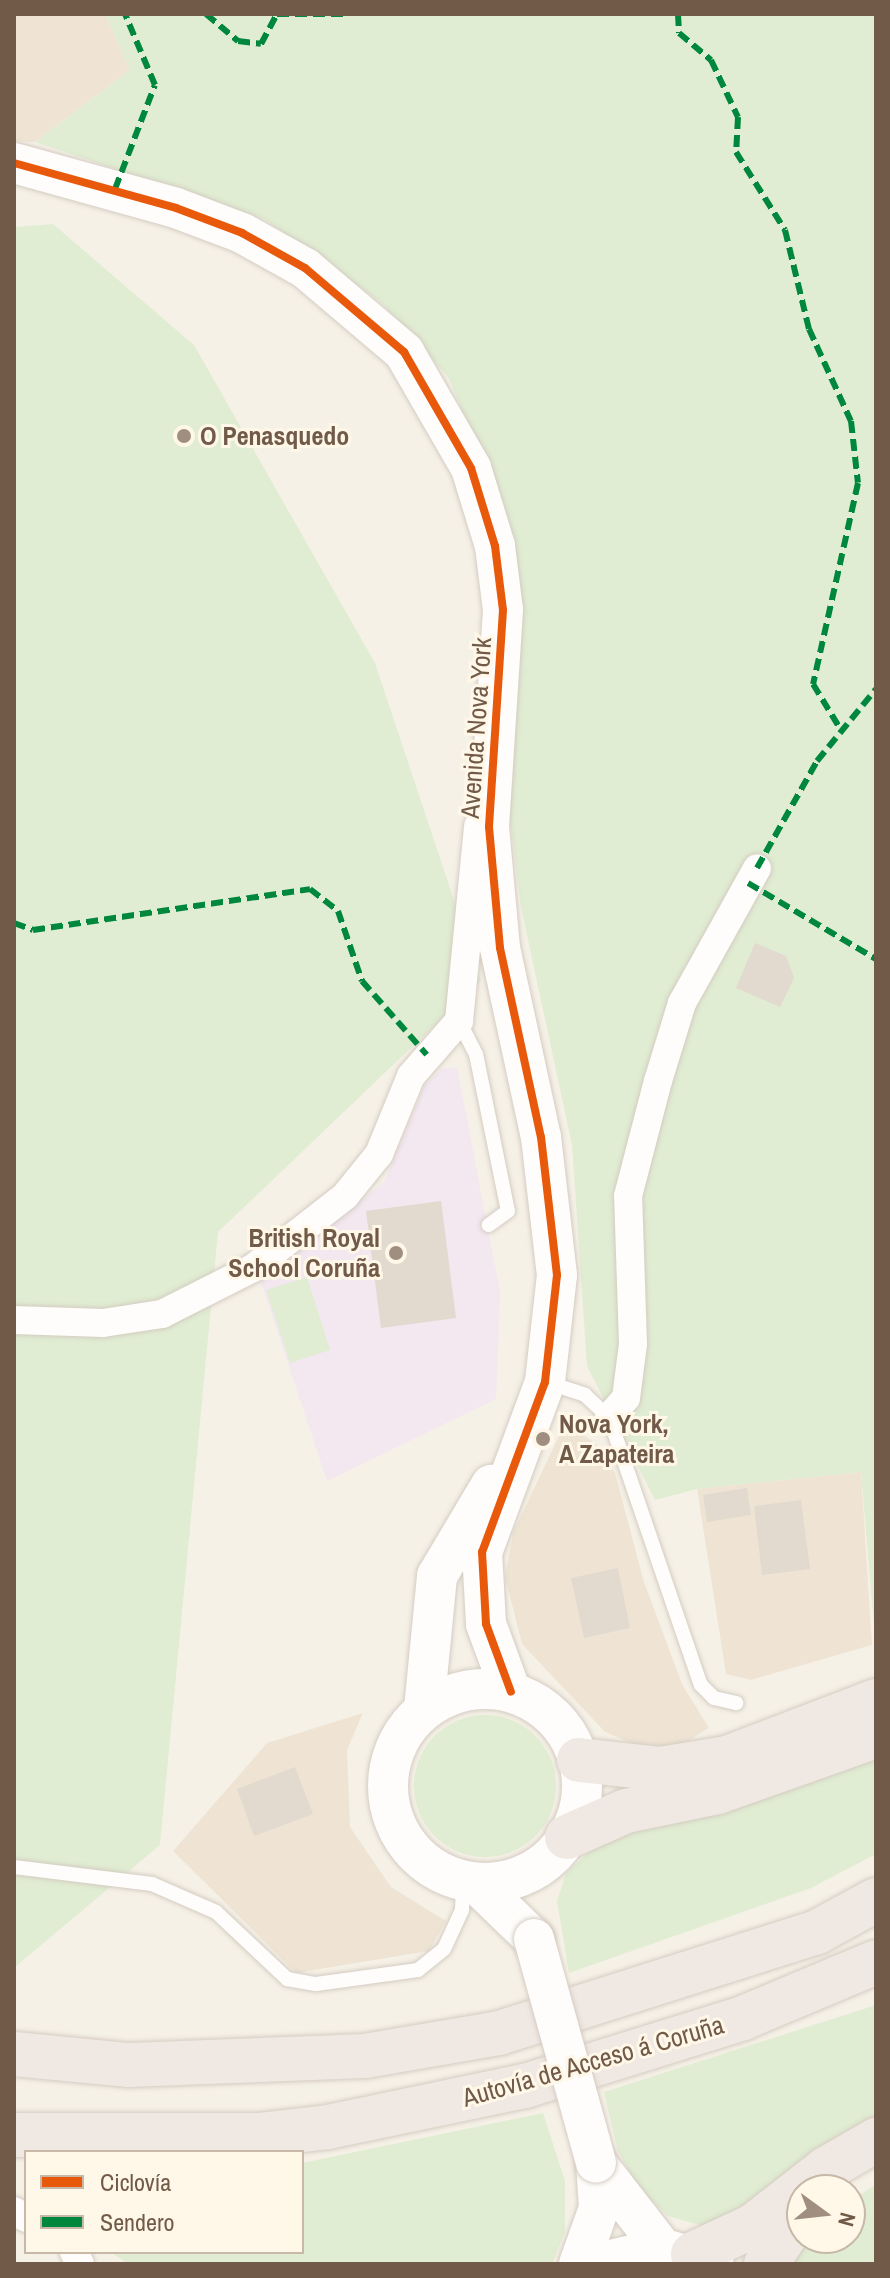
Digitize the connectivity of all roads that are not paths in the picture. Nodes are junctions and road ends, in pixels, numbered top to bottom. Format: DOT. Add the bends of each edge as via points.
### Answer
graph roads {
  1 [pos="14,163"];
  2 [pos="490,744"];
  3 [pos="757,868"];
  4 [pos="459,1021"];
  5 [pos="489,1225"];
  6 [pos="14,1320"];
  7 [pos="545,1382"];
  8 [pos="609,1417"];
  9 [pos="514,1458"];
  10 [pos="511,1692"];
  11 [pos="876,1701"];
  12 [pos="736,1703"];
  13 [pos="424,1709"];
  14 [pos="876,1736"];
  15 [pos="579,1760"];
  16 [pos="567,1837"];
  17 [pos="14,1867"];
  18 [pos="537,1869"];
  19 [pos="470,1882"];
  20 [pos="876,1900"];
  21 [pos="534,1939"];
  22 [pos="876,1962"];
  23 [pos="876,1982"];
  24 [pos="743,2018"];
  25 [pos="14,2054"];
  26 [pos="14,2135"];
  27 [pos="876,2140"];
  28 [pos="876,2161"];
  29 [pos="596,2163"];
  30 [pos="854,2174"];
  31 [pos="786,2235"];
  32 [pos="690,2255"];
  33 [pos="579,2264"];
  34 [pos="594,2264"];
  35 [pos="766,2264"];
  1 -- 2 [label="street, Avenida Nova York" via="242,233 305,268 404,352 471,468 495,546 503,610"];
  2 -- 4 [label="street, Avenida Nova York"];
  2 -- 7 [label="street, Avenida Nova York" via="500,948 551,1200 555,1332"];
  3 -- 8 [label="street" via="682,1003 658,1081 628,1196 633,1344 626,1398"];
  4 -- 5 [label="lane" via="476,1054 508,1211"];
  4 -- 6 [label="street" via="411,1076 379,1154 345,1196 253,1268 162,1314 103,1323"];
  7 -- 8 [label="lane" via="585,1395"];
  7 -- 9 [label="street, Avenida Nova York"];
  8 -- 12 [label="lane" via="701,1685 714,1698"];
  9 -- 10 [label="street, Avenida Nova York" via="491,1517 480,1583"];
  9 -- 13 [label="street, Avenida Nova York" via="457,1531 437,1576"];
  10 -- 13 [label="street" via="480,1688"];
  10 -- 15 [label="street" via="554,1716"];
  11 -- 15 [label="highway" via="727,1758 660,1769"];
  13 -- 19 [label="street" via="392,1754 389,1808 415,1855"];
  14 -- 16 [label="highway" via="718,1792 626,1811"];
  15 -- 16 [label="street" via="582,1787"];
  16 -- 18 [label="street"];
  17 -- 19 [label="lane" via="152,1884 216,1912 287,1979 316,1984 418,1970 444,1949"];
  18 -- 19 [label="street"];
  18 -- 21 [label="street"];
  19 -- 21 [label="street"];
  20 -- 25 [label="highway, Autovía de Acceso á Coruña" via="817,1932 499,2033 365,2056 129,2065"];
  21 -- 29 [label="street, bridge"];
  22 -- 24 [label="highway, Autovía de Acceso á Coruña"];
  23 -- 24 [label="highway" via="799,2010"];
  24 -- 26 [label="highway, Autovía de Acceso á Coruña" via="525,2086 328,2127 259,2135"];
  27 -- 32 [label="highway" via="753,2226"];
  28 -- 30 [label="highway"];
  29 -- 32 [label="street"];
  29 -- 33 [label="street" via="599,2208"];
  31 -- 35 [label="highway"];
  32 -- 34 [label="street"];
}
